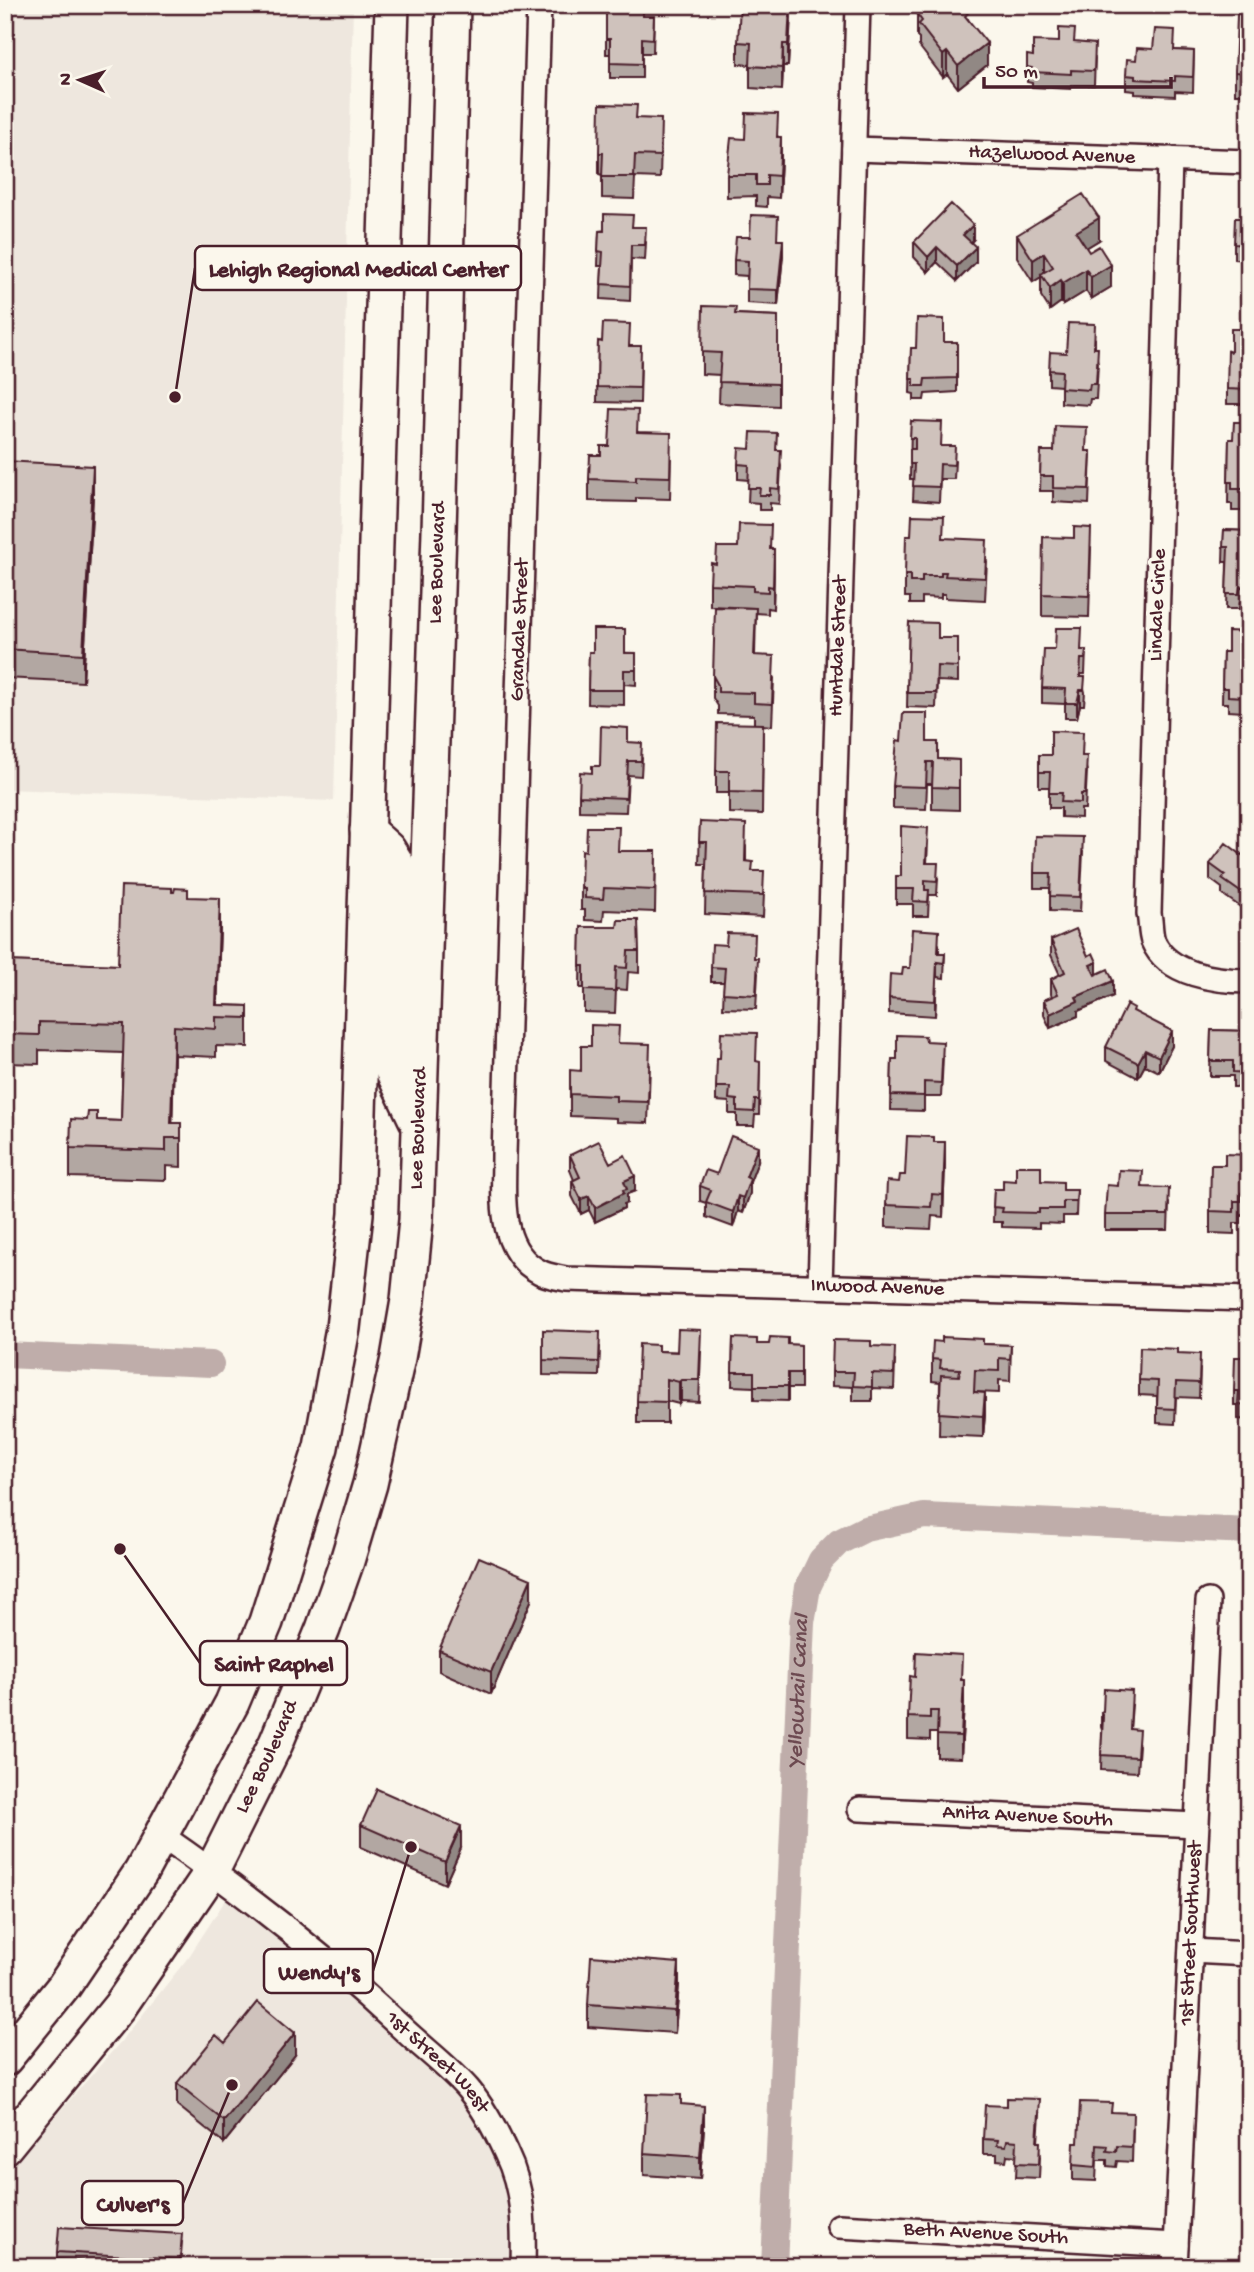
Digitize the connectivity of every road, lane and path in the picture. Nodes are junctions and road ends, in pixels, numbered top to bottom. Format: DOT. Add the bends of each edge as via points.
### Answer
graph roads {
  1 [pos="392,5"];
  2 [pos="453,5"];
  3 [pos="539,5"];
  4 [pos="858,5"];
  5 [pos="854,149"];
  6 [pos="1170,159"];
  7 [pos="1249,162"];
  8 [pos="366,830"];
  9 [pos="1249,981"];
  10 [pos="419,1125"];
  11 [pos="515,1252"];
  12 [pos="820,1286"];
  13 [pos="1249,1299"];
  14 [pos="1208,1601"];
  15 [pos="860,1810"];
  16 [pos="1196,1825"];
  17 [pos="162,1836"];
  18 [pos="212,1871"];
  19 [pos="1191,1951"];
  20 [pos="1249,1954"];
  21 [pos="5,2059"];
  22 [pos="5,2147"];
  23 [pos="839,2226"];
  24 [pos="1176,2256"];
  25 [pos="523,2267"];
  1 -- 8 [label="main road"];
  2 -- 10 [label="main road, Lee Boulevard"];
  3 -- 11 [label="street, Grandale Street" via="504,1155 504,1218"];
  4 -- 5 [label="street, Huntdale Street"];
  5 -- 6 [label="street, Hazelwood Avenue"];
  5 -- 12 [label="street, Huntdale Street"];
  6 -- 7 [label="street, Hazelwood Avenue"];
  6 -- 9 [label="street, Lindale Circle" via="1149,914 1153,942 1172,964 1199,976"];
  8 -- 10 [label="main road" via="396,862 391,1068"];
  8 -- 17 [label="main road" via="355,1214 343,1328 321,1447 266,1622 232,1703"];
  10 -- 18 [label="main road, Lee Boulevard" via="408,1300 370,1484 323,1629 276,1743"];
  11 -- 12 [label="street, Inwood Avenue" via="540,1272 566,1279"];
  12 -- 13 [label="street, Inwood Avenue"];
  14 -- 16 [label="street, 1st Street Southwest"];
  15 -- 16 [label="street, Anita Avenue South"];
  16 -- 19 [label="street, 1st Street Southwest"];
  17 -- 18 [label="street, 1st Street West"];
  17 -- 21 [label="main road" via="64,1986"];
  18 -- 22 [label="main road, Lee Boulevard" via="120,2006"];
  18 -- 25 [label="street, 1st Street West" via="316,1952 468,2090 490,2121 519,2187 524,2216"];
  19 -- 20 [label="street"];
  19 -- 24 [label="street, 1st Street Southwest"];
  23 -- 24 [label="street, Beth Avenue South"];
}
